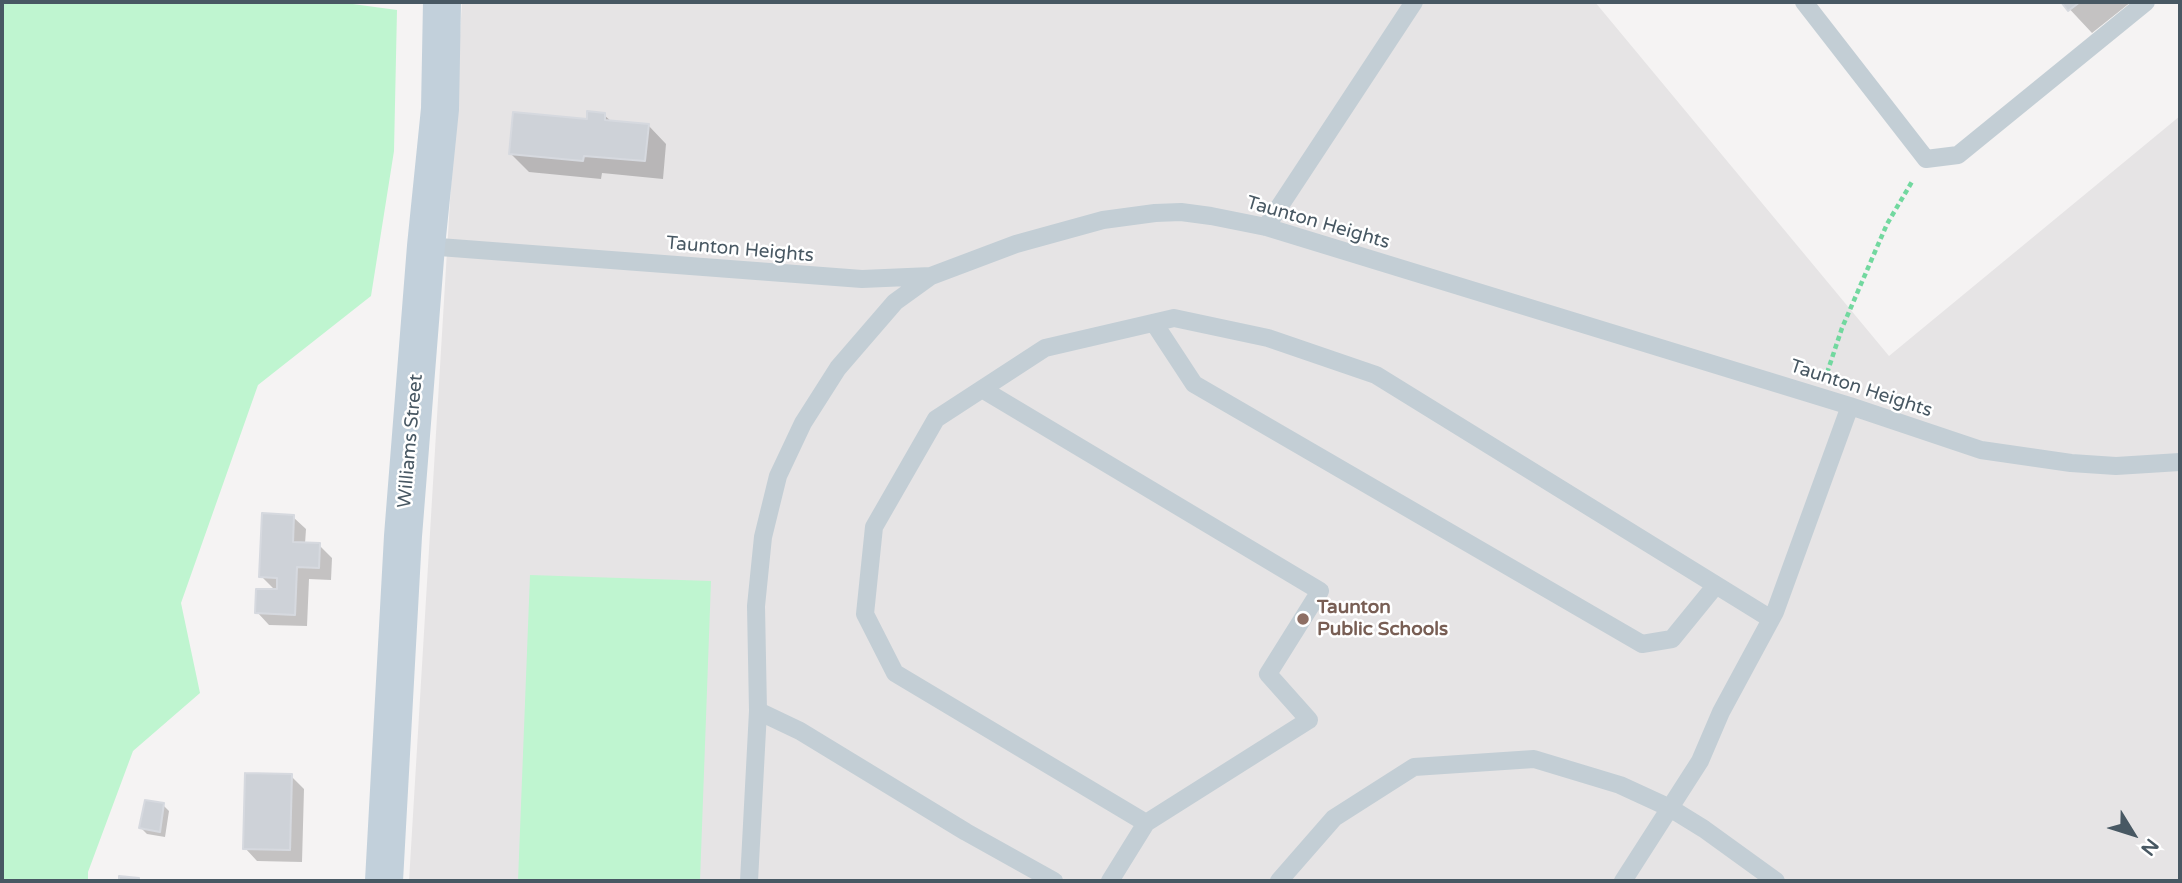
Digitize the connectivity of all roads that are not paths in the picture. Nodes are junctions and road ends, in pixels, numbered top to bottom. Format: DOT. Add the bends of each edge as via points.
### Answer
graph roads {
  1 [pos="442,2"];
  2 [pos="1414,2"];
  3 [pos="1804,2"];
  4 [pos="2146,2"];
  5 [pos="1266,227"];
  6 [pos="426,246"];
  7 [pos="931,276"];
  8 [pos="1154,323"];
  9 [pos="982,389"];
  10 [pos="1850,406"];
  11 [pos="2180,462"];
  12 [pos="1716,585"];
  13 [pos="1771,619"];
  14 [pos="758,711"];
  15 [pos="1670,808"];
  16 [pos="1146,823"];
  17 [pos="384,881"];
  18 [pos="749,881"];
  19 [pos="1054,881"];
  20 [pos="1110,881"];
  21 [pos="1279,881"];
  22 [pos="1623,881"];
  23 [pos="1776,881"];
  1 -- 6 [label="street, Williams Street" via="440,109"];
  2 -- 5 [label="lane"];
  3 -- 4 [label="lane" via="1926,159 1958,155"];
  5 -- 7 [label="lane, Taunton Heights" via="1181,212 1129,216 1044,235"];
  5 -- 10 [label="lane, Taunton Heights"];
  6 -- 7 [label="lane, Taunton Heights" via="827,278"];
  6 -- 17 [label="street, Williams Street" via="403,536"];
  7 -- 14 [label="lane" via="895,302 838,369 803,423 778,476 763,537 756,606"];
  8 -- 9 [label="lane" via="1045,348"];
  8 -- 12 [label="lane" via="1174,318 1268,338 1376,375"];
  8 -- 12 [label="lane" via="1194,384 1642,644 1672,639"];
  9 -- 16 [label="lane" via="936,419 874,527 865,614 895,673"];
  9 -- 16 [label="lane" via="1320,592 1268,674 1309,720"];
  10 -- 11 [label="lane, Taunton Heights" via="1980,450 2116,466"];
  10 -- 13 [label="lane"];
  12 -- 13 [label="lane"];
  13 -- 15 [label="lane" via="1700,761"];
  14 -- 18 [label="lane"];
  14 -- 19 [label="lane" via="800,731"];
  15 -- 21 [label="lane" via="1620,785 1534,759 1414,767 1334,818"];
  15 -- 22 [label="lane"];
  15 -- 23 [label="lane"];
  16 -- 20 [label="lane"];
}
